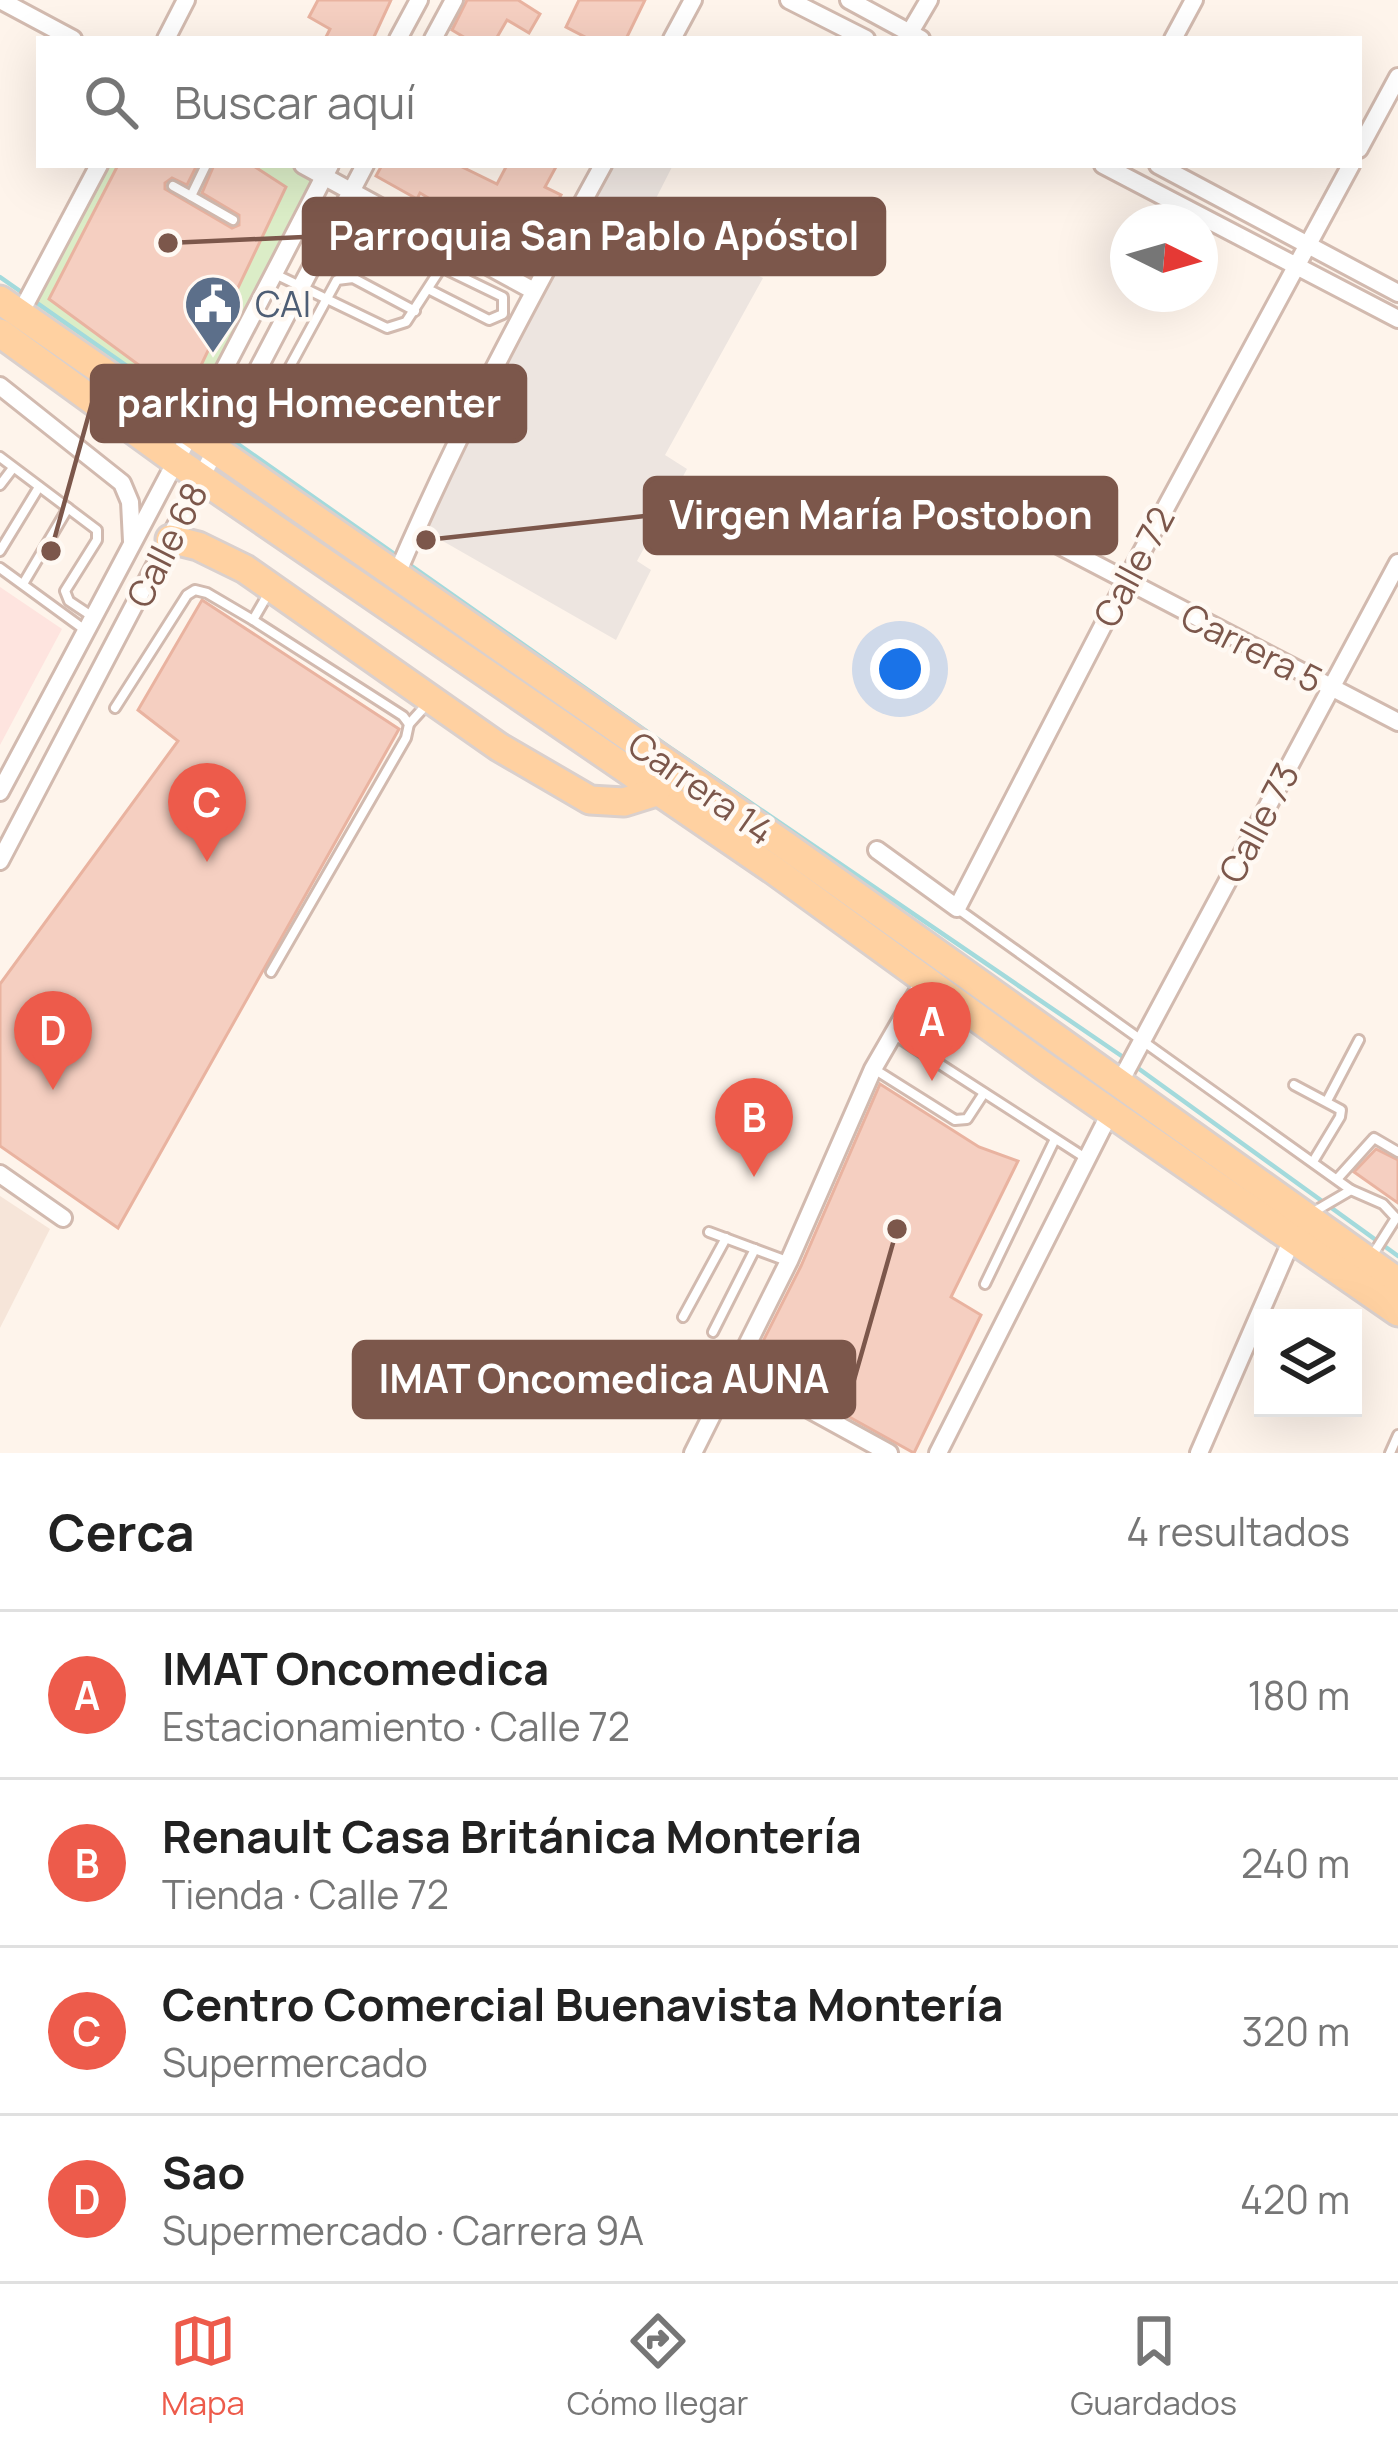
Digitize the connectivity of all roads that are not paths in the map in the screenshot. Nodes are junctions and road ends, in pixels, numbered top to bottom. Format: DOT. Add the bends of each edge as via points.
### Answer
graph roads {
  1 [pos="0,0"];
  2 [pos="186,0"];
  3 [pos="419,0"];
  4 [pos="454,0"];
  5 [pos="693,0"];
  6 [pos="789,0"];
  7 [pos="849,0"];
  8 [pos="928,0"];
  9 [pos="1194,0"];
  10 [pos="67,36"];
  11 [pos="168,36"];
  12 [pos="400,36"];
  13 [pos="435,36"];
  14 [pos="674,36"];
  15 [pos="860,36"];
  16 [pos="910,36"];
  17 [pos="912,36"];
  18 [pos="1175,36"];
  19 [pos="1398,77"];
  20 [pos="1362,143"];
  21 [pos="97,168"];
  22 [pos="205,168"];
  23 [pos="363,168"];
  24 [pos="601,168"];
  25 [pos="1110,168"];
  26 [pos="1164,168"];
  27 [pos="1349,168"];
  28 [pos="327,171"];
  29 [pos="173,186"];
  30 [pos="351,192"];
  31 [pos="191,196"];
  32 [pos="1219,198"];
  33 [pos="1177,204"];
  34 [pos="1217,204"];
  35 [pos="233,220"];
  36 [pos="1218,226"];
  37 [pos="1307,245"];
  38 [pos="1296,267"];
  39 [pos="275,274"];
  40 [pos="301,286"];
  41 [pos="428,289"];
  42 [pos="534,291"];
  43 [pos="1398,292"];
  44 [pos="326,298"];
  45 [pos="415,311"];
  46 [pos="11,312"];
  47 [pos="1398,319"];
  48 [pos="0,386"];
  49 [pos="263,416"];
  50 [pos="197,426"];
  51 [pos="221,442"];
  52 [pos="0,457"];
  53 [pos="176,461"];
  54 [pos="13,468"];
  55 [pos="202,476"];
  56 [pos="0,485"];
  57 [pos="39,487"];
  58 [pos="68,508"];
  59 [pos="1043,537"];
  60 [pos="170,539"];
  61 [pos="132,545"];
  62 [pos="0,551"];
  63 [pos="1398,563"];
  64 [pos="0,568"];
  65 [pos="399,568"];
  66 [pos="1125,583"];
  67 [pos="23,584"];
  68 [pos="272,588"];
  69 [pos="253,620"];
  70 [pos="90,624"];
  71 [pos="1331,688"];
  72 [pos="432,699"];
  73 [pos="115,708"];
  74 [pos="1398,722"];
  75 [pos="409,724"];
  76 [pos="0,791"];
  77 [pos="656,792"];
  78 [pos="877,850"];
  79 [pos="0,861"];
  80 [pos="957,908"];
  81 [pos="272,971"];
  82 [pos="925,979"];
  83 [pos="892,1033"];
  84 [pos="1359,1040"];
  85 [pos="1140,1045"];
  86 [pos="873,1069"];
  87 [pos="1122,1077"];
  88 [pos="1294,1085"];
  89 [pos="984,1093"];
  90 [pos="1328,1100"];
  91 [pos="1111,1112"];
  92 [pos="1055,1139"];
  93 [pos="1398,1152"];
  94 [pos="1087,1160"];
  95 [pos="1313,1160"];
  96 [pos="0,1174"];
  97 [pos="1337,1179"];
  98 [pos="1351,1190"];
  99 [pos="1397,1216"];
  100 [pos="63,1218"];
  101 [pos="1300,1226"];
  102 [pos="709,1232"];
  103 [pos="726,1238"];
  104 [pos="755,1249"];
  105 [pos="789,1262"];
  106 [pos="1368,1262"];
  107 [pos="1398,1282"];
  108 [pos="985,1284"];
  109 [pos="1398,1312"];
  110 [pos="682,1317"];
  111 [pos="713,1332"];
  112 [pos="734,1368"];
  113 [pos="1398,1435"];
  114 [pos="693,1453"];
  115 [pos="889,1453"];
  116 [pos="938,1453"];
  117 [pos="1199,1453"];
  118 [pos="1390,1453"];
  1 -- 10 [label="street"];
  2 -- 11 [label="street"];
  3 -- 12 [label="street"];
  4 -- 13 [label="street"];
  5 -- 14 [label="street"];
  6 -- 15 [label="street"];
  7 -- 16 [label="street"];
  8 -- 17 [label="street"];
  9 -- 18 [label="street"];
  19 -- 20 [label="street"];
  21 -- 46 [label="street" via="39,278"];
  22 -- 31 [label="lane"];
  23 -- 30 [label="street, Calle 68"];
  24 -- 42 [label="street"];
  25 -- 33 [label="street"];
  26 -- 32 [label="street"];
  27 -- 37 [label="street, Calle 72"];
  28 -- 30 [label="street"];
  28 -- 39 [label="street, Calle 68"];
  29 -- 31 [label="lane"];
  30 -- 40 [label="street, Calle 68"];
  30 -- 42 [label="street"];
  31 -- 35 [label="lane"];
  32 -- 34 [label="street"];
  32 -- 37 [label="street"];
  36 -- 38 [label="street"];
  37 -- 38 [label="street, Calle 72"];
  37 -- 43 [label="street"];
  38 -- 47 [label="street"];
  38 -- 66 [label="street, Calle 72"];
  39 -- 40 [label="lane"];
  39 -- 50 [label="street, Calle 68"];
  40 -- 44 [label="lane"];
  40 -- 51 [label="street, Calle 68"];
  41 -- 41 [label="lane" via="449,268 503,297 503,314 489,320"];
  41 -- 45 [label="lane"];
  42 -- 65 [label="street"];
  44 -- 45 [label="lane" via="387,328"];
  44 -- 45 [label="lane" via="345,277"];
  44 -- 49 [label="lane"];
  46 -- 50 [label="main road, Carrera 14"];
  46 -- 53 [label="main road, Carrera 14"];
  48 -- 61 [label="street" via="122,483"];
  50 -- 51 [label="main road, Carrera 14"];
  50 -- 53 [label="street, Calle 68"];
  51 -- 55 [label="street, Calle 68"];
  51 -- 65 [label="main road, Carrera 14"];
  52 -- 54 [label="lane"];
  53 -- 55 [label="main road, Carrera 14"];
  53 -- 61 [label="street, Calle 68"];
  54 -- 56 [label="lane"];
  54 -- 57 [label="lane"];
  55 -- 60 [label="street, Calle 68"];
  55 -- 77 [label="main road, Carrera 14"];
  57 -- 58 [label="lane"];
  57 -- 62 [label="lane"];
  58 -- 67 [label="lane"];
  58 -- 70 [label="lane" via="98,534 65,591"];
  59 -- 66 [label="street, Carrera 5"];
  60 -- 68 [label="main road"];
  60 -- 79 [label="street, Calle 68"];
  61 -- 70 [label="street, Calle 68"];
  63 -- 71 [label="street, Calle 73"];
  64 -- 67 [label="lane"];
  65 -- 87 [label="main road, Carrera 14"];
  66 -- 71 [label="street, Carrera 5"];
  66 -- 80 [label="street, Calle 72"];
  67 -- 70 [label="lane"];
  68 -- 69 [label="lane"];
  68 -- 72 [label="main road"];
  69 -- 73 [label="lane" via="207,592 187,595"];
  69 -- 75 [label="lane"];
  70 -- 76 [label="street, Calle 68"];
  71 -- 74 [label="street, Carrera 5"];
  71 -- 85 [label="street, Calle 73"];
  72 -- 75 [label="lane"];
  72 -- 77 [label="main road" via="590,800 624,802"];
  75 -- 81 [label="lane"];
  77 -- 82 [label="main road, Carrera 14"];
  78 -- 80 [label="street"];
  80 -- 85 [label="lane"];
  82 -- 83 [label="street"];
  82 -- 91 [label="main road, Carrera 14"];
  83 -- 86 [label="street"];
  83 -- 89 [label="lane"];
  84 -- 90 [label="lane"];
  85 -- 87 [label="street, Calle 73"];
  85 -- 95 [label="lane"];
  86 -- 89 [label="lane" via="955,1120 967,1119"];
  86 -- 105 [label="street"];
  87 -- 101 [label="main road, Carrera 14"];
  88 -- 90 [label="lane"];
  89 -- 92 [label="lane"];
  90 -- 95 [label="lane" via="1340,1117"];
  91 -- 94 [label="street"];
  91 -- 101 [label="main road, Carrera 14"];
  92 -- 94 [label="lane"];
  92 -- 108 [label="lane"];
  93 -- 97 [label="lane" via="1373,1138"];
  94 -- 116 [label="street"];
  95 -- 97 [label="lane"];
  96 -- 100 [label="street"];
  97 -- 98 [label="lane"];
  98 -- 99 [label="lane"];
  98 -- 101 [label="lane"];
  99 -- 106 [label="lane"];
  101 -- 106 [label="main road, Carrera 14"];
  101 -- 109 [label="main road, Carrera 14"];
  101 -- 117 [label="street"];
  102 -- 103 [label="lane"];
  103 -- 104 [label="lane"];
  103 -- 110 [label="lane"];
  104 -- 105 [label="lane"];
  104 -- 111 [label="lane"];
  105 -- 112 [label="street"];
  106 -- 107 [label="main road, Carrera 14"];
  112 -- 114 [label="street"];
  112 -- 115 [label="street"];
  113 -- 118 [label="lane"];
}
